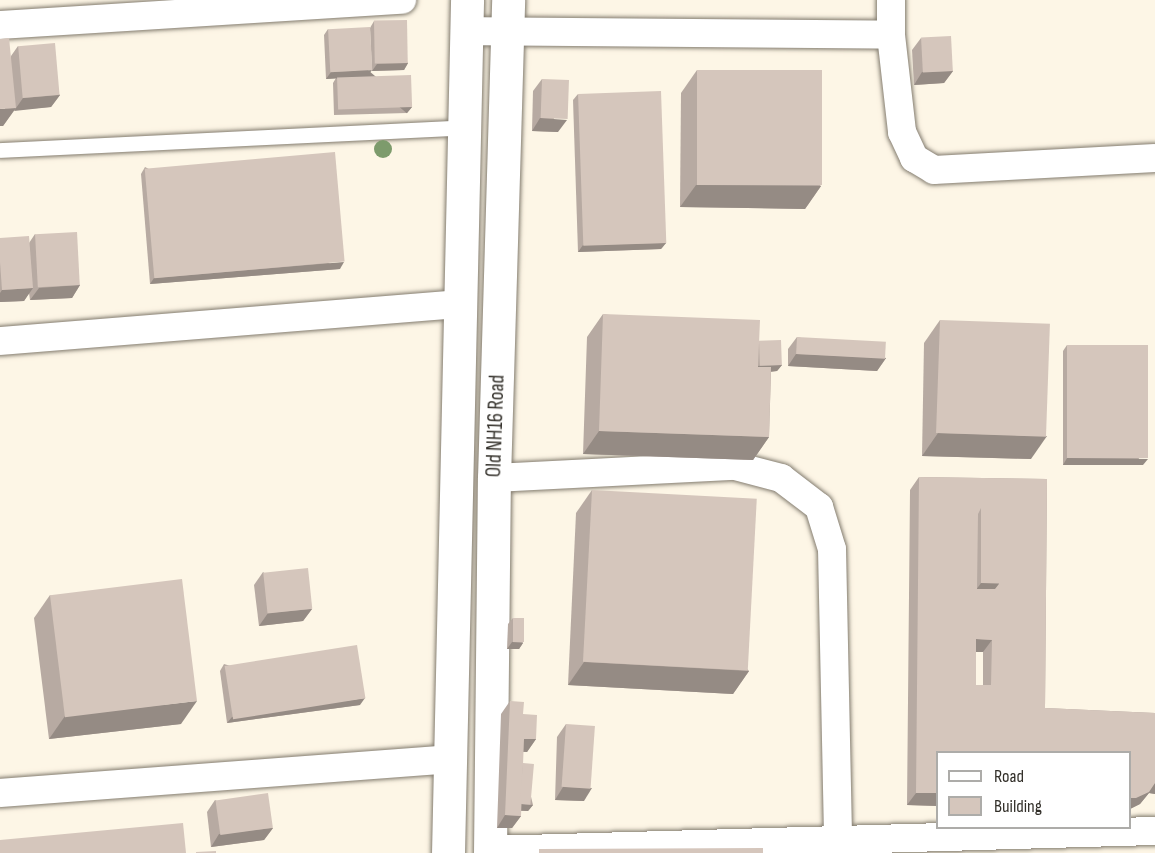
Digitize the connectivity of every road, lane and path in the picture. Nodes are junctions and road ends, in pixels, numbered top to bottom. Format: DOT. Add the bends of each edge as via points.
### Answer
graph roads {
  1 [pos="402,0"];
  2 [pos="508,0"];
  3 [pos="891,0"];
  4 [pos="467,16"];
  5 [pos="0,25"];
  6 [pos="508,33"];
  7 [pos="891,34"];
  8 [pos="464,126"];
  9 [pos="0,150"];
  10 [pos="1155,158"];
  11 [pos="460,304"];
  12 [pos="0,341"];
  13 [pos="494,478"];
  14 [pos="449,759"];
  15 [pos="0,793"];
  16 [pos="1155,831"];
  17 [pos="838,840"];
  18 [pos="490,852"];
  19 [pos="448,853"];
  1 -- 5 [label="street"];
  2 -- 6 [label="main road, Old NH16 Road"];
  3 -- 7 [label="street"];
  4 -- 6 [label="street"];
  4 -- 8 [label="main road, Old NH16 Road"];
  6 -- 7 [label="street"];
  6 -- 13 [label="main road, Old NH16 Road"];
  7 -- 10 [label="street" via="902,132 914,158 934,170"];
  8 -- 9 [label="lane"];
  8 -- 11 [label="main road, Old NH16 Road"];
  11 -- 12 [label="street"];
  11 -- 14 [label="main road, Old NH16 Road"];
  13 -- 17 [label="street" via="735,466 781,478 819,507 832,549"];
  13 -- 18 [label="main road, Old NH16 Road"];
  14 -- 15 [label="street"];
  14 -- 19 [label="main road, Old NH16 Road"];
  16 -- 17 [label="street"];
  17 -- 18 [label="street"];
}
